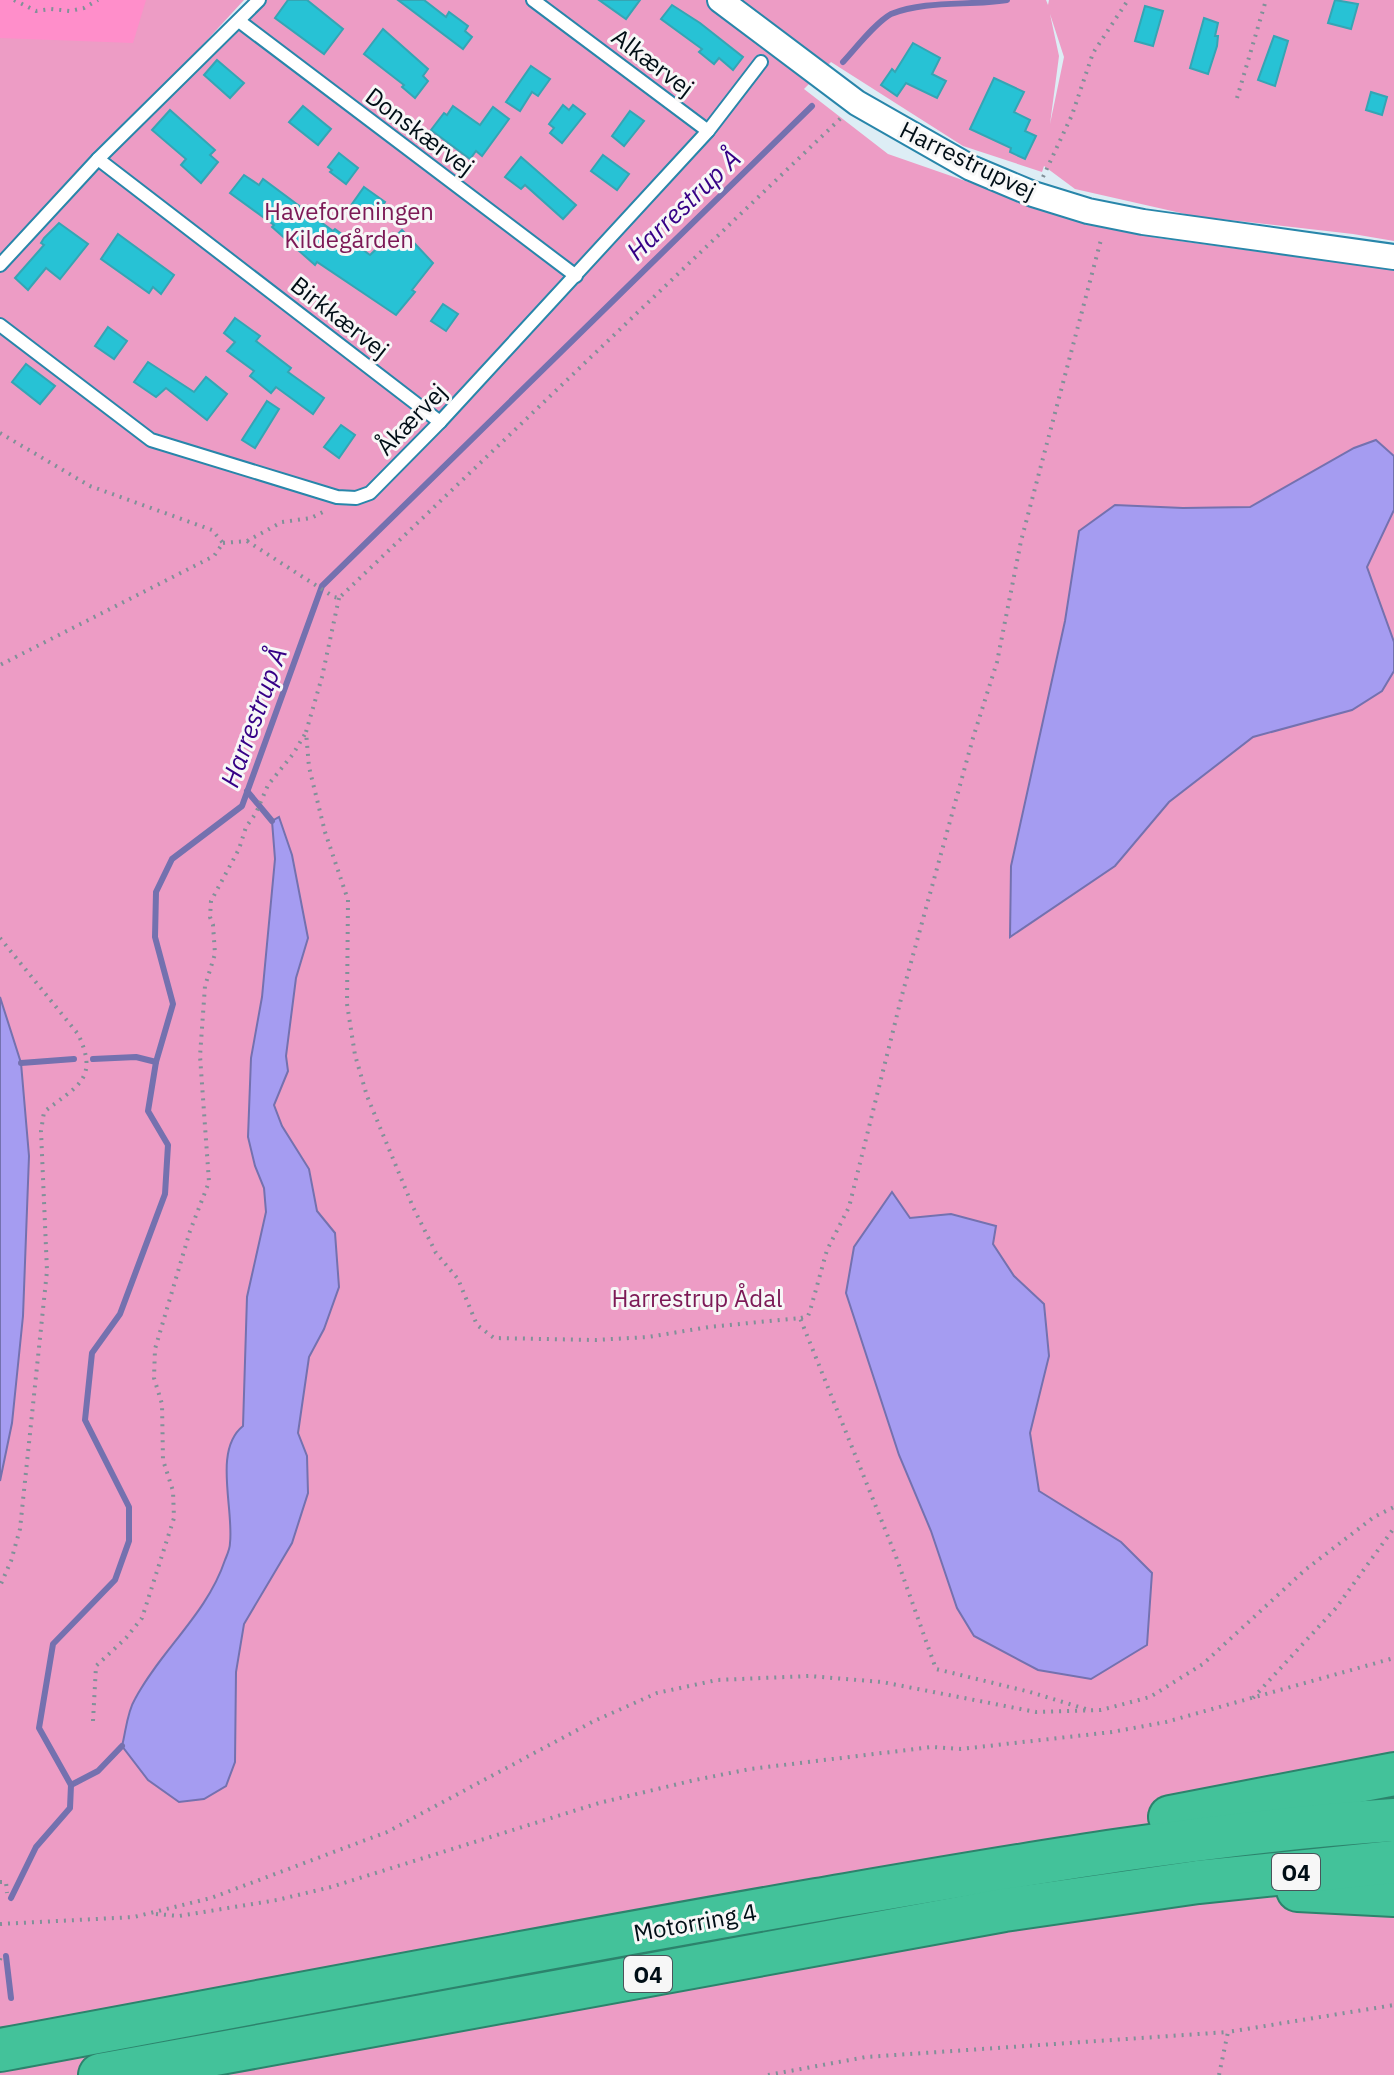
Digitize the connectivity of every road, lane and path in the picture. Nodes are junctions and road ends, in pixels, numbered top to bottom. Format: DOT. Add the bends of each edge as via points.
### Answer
graph roads {
  1 [pos="14,0"];
  2 [pos="98,0"];
  3 [pos="259,0"];
  4 [pos="533,0"];
  5 [pos="720,0"];
  6 [pos="1128,0"];
  7 [pos="1266,0"];
  8 [pos="239,21"];
  9 [pos="761,62"];
  10 [pos="1237,98"];
  11 [pos="857,103"];
  12 [pos="708,131"];
  13 [pos="98,159"];
  14 [pos="1033,194"];
  15 [pos="1107,215"];
  16 [pos="1394,257"];
  17 [pos="0,265"];
  18 [pos="576,276"];
  19 [pos="0,325"];
  20 [pos="440,422"];
  21 [pos="0,433"];
  22 [pos="337,497"];
  23 [pos="247,541"];
  24 [pos="223,543"];
  25 [pos="337,598"];
  26 [pos="0,665"];
  27 [pos="306,732"];
  28 [pos="0,938"];
  29 [pos="800,1318"];
  30 [pos="1394,1507"];
  31 [pos="1394,1528"];
  32 [pos="0,1586"];
  33 [pos="1394,1658"];
  34 [pos="1250,1700"];
  35 [pos="1089,1710"];
  36 [pos="93,1721"];
  37 [pos="1394,1774"];
  38 [pos="1394,1820"];
  39 [pos="1394,1862"];
  40 [pos="0,1882"];
  41 [pos="1198,1882"];
  42 [pos="7,1893"];
  43 [pos="1394,1895"];
  44 [pos="751,1912"];
  45 [pos="148,1914"];
  46 [pos="0,1924"];
  47 [pos="1394,2005"];
  48 [pos="1228,2032"];
  49 [pos="0,2050"];
  50 [pos="100,2075"];
  51 [pos="768,2075"];
  52 [pos="1219,2075"];
  1 -- 2 [label="path" via="36,11 70,11"];
  3 -- 8 [label="lane"];
  4 -- 12 [label="lane, Alkærvej"];
  5 -- 11 [label="street, Harrestrupvej"];
  6 -- 14 [label="path" via="1093,53 1072,115"];
  7 -- 10 [label="path"];
  8 -- 13 [label="lane"];
  8 -- 18 [label="lane, Donskærvej"];
  9 -- 12 [label="lane, Åkærvej"];
  11 -- 14 [label="street, Harrestrupvej" via="971,168"];
  11 -- 25 [label="path"];
  12 -- 18 [label="lane, Åkærvej"];
  13 -- 17 [label="lane"];
  13 -- 20 [label="lane, Birkkærvej"];
  14 -- 15 [label="street, Harrestrupvej"];
  15 -- 16 [label="street, Harrestrupvej"];
  15 -- 29 [label="path" via="1021,541 997,662 902,995 849,1207 827,1250 808,1316"];
  18 -- 20 [label="lane, Åkærvej"];
  19 -- 22 [label="lane, Åkærvej" via="151,440"];
  20 -- 22 [label="lane, Åkærvej" via="370,493"];
  21 -- 24 [label="path" via="90,486 212,530"];
  22 -- 23 [label="path" via="311,518 282,522"];
  23 -- 24 [label="path"];
  23 -- 25 [label="path"];
  24 -- 26 [label="path" via="214,556"];
  25 -- 27 [label="path"];
  27 -- 29 [label="path" via="325,832 348,900 347,1004 355,1055 413,1207 436,1253 458,1279 477,1325 494,1338 595,1340"];
  27 -- 36 [label="path" via="268,785 211,901 215,954 205,986 200,1056 209,1182 155,1349 163,1460 173,1491 174,1518 142,1618 96,1666"];
  28 -- 32 [label="path" via="78,1034 86,1050 87,1073 79,1087 44,1112 47,1271 20,1529"];
  29 -- 35 [label="path" via="936,1669"];
  30 -- 35 [label="path" via="1305,1570 1203,1664 1150,1697"];
  31 -- 34 [label="path" via="1336,1608"];
  33 -- 34 [label="path"];
  34 -- 45 [label="path" via="1112,1732 750,1769 599,1803 277,1900 179,1916"];
  35 -- 45 [label="path" via="1036,1712 882,1682 809,1676 717,1680 657,1693 387,1832 211,1898"];
  37 -- 44 [label="highway" via="934,1862"];
  38 -- 44 [label="highway, Motorring 4 / O4" via="1192,1840"];
  39 -- 41 [label="highway, Motorring 4 / O4"];
  40 -- 42 [label="path" via="6,1882"];
  41 -- 43 [label="highway"];
  41 -- 50 [label="highway, Motorring 4 / O4" via="1004,1910"];
  44 -- 49 [label="highway, Motorring 4 / O4"];
  45 -- 46 [label="path"];
  47 -- 48 [label="path"];
  48 -- 51 [label="path" via="866,2057"];
  48 -- 52 [label="path"];
}
